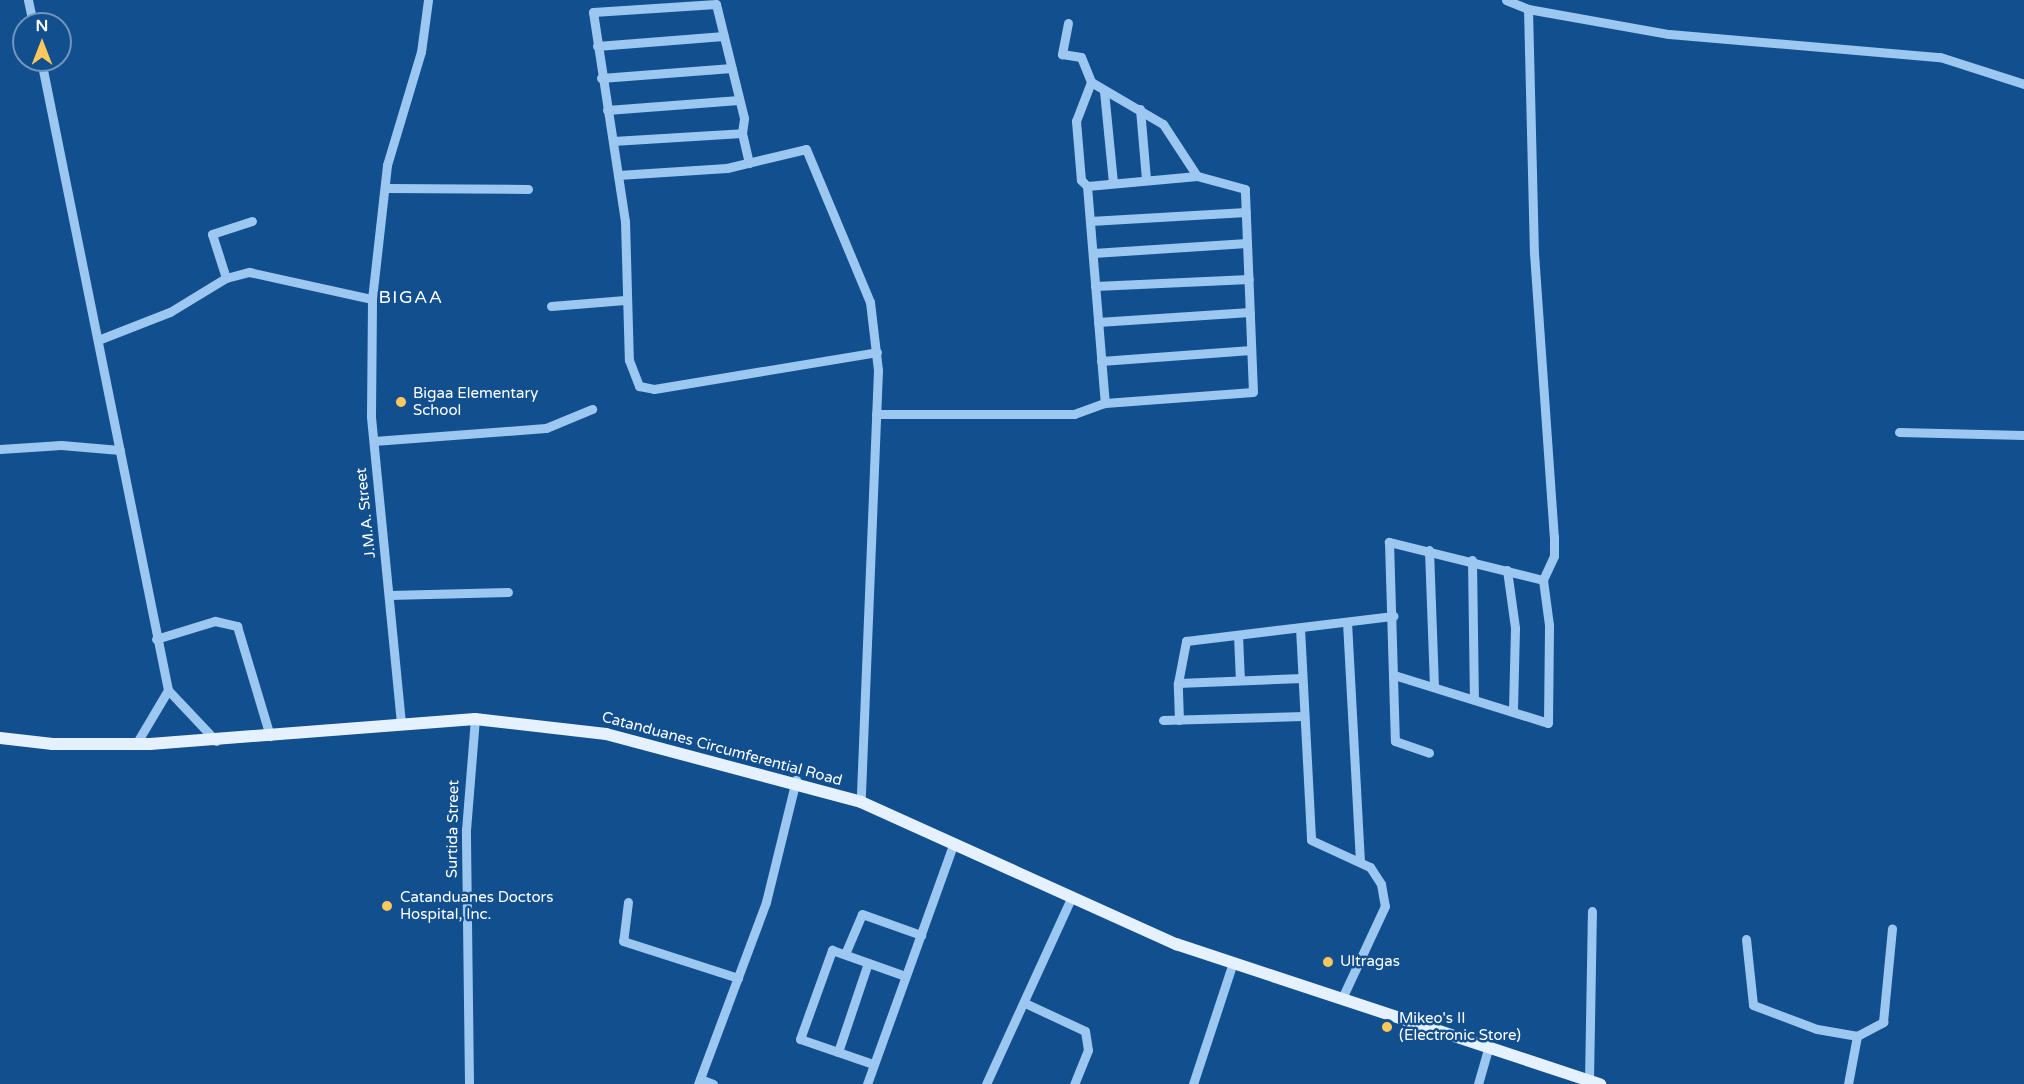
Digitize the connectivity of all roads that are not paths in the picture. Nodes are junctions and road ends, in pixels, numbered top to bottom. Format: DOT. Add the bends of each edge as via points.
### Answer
graph roads {
  1 [pos="428,0"];
  2 [pos="1506,0"];
  3 [pos="1528,9"];
  4 [pos="1068,23"];
  5 [pos="724,36"];
  6 [pos="597,46"];
  7 [pos="732,68"];
  8 [pos="43,72"];
  9 [pos="601,78"];
  10 [pos="1091,82"];
  11 [pos="2024,84"];
  12 [pos="1104,91"];
  13 [pos="739,100"];
  14 [pos="1140,109"];
  15 [pos="607,110"];
  16 [pos="742,133"];
  17 [pos="613,141"];
  18 [pos="749,163"];
  19 [pos="618,175"];
  20 [pos="1197,176"];
  21 [pos="1146,179"];
  22 [pos="1113,183"];
  23 [pos="1088,186"];
  24 [pos="386,188"];
  25 [pos="528,189"];
  26 [pos="1246,212"];
  27 [pos="252,221"];
  28 [pos="1090,221"];
  29 [pos="1247,243"];
  30 [pos="1093,254"];
  31 [pos="226,278"];
  32 [pos="1249,279"];
  33 [pos="1095,286"];
  34 [pos="372,300"];
  35 [pos="625,300"];
  36 [pos="551,306"];
  37 [pos="1250,312"];
  38 [pos="1098,322"];
  39 [pos="98,340"];
  40 [pos="1251,350"];
  41 [pos="877,352"];
  42 [pos="1101,361"];
  43 [pos="1105,403"];
  44 [pos="592,409"];
  45 [pos="876,414"];
  46 [pos="1899,432"];
  47 [pos="2024,435"];
  48 [pos="374,441"];
  49 [pos="0,449"];
  50 [pos="120,450"];
  51 [pos="1429,550"];
  52 [pos="1472,560"];
  53 [pos="1507,570"];
  54 [pos="1543,580"];
  55 [pos="508,592"];
  56 [pos="389,595"];
  57 [pos="1392,616"];
  58 [pos="1347,622"];
  59 [pos="1300,628"];
  60 [pos="1238,636"];
  61 [pos="156,639"];
  62 [pos="1394,675"];
  63 [pos="1302,678"];
  64 [pos="1240,680"];
  65 [pos="1178,682"];
  66 [pos="1434,687"];
  67 [pos="168,690"];
  68 [pos="1474,699"];
  69 [pos="1513,712"];
  70 [pos="1304,716"];
  71 [pos="475,719"];
  72 [pos="1163,720"];
  73 [pos="1179,720"];
  74 [pos="401,723"];
  75 [pos="270,736"];
  76 [pos="0,738"];
  77 [pos="216,741"];
  78 [pos="136,744"];
  79 [pos="1429,753"];
  80 [pos="796,780"];
  81 [pos="861,802"];
  82 [pos="954,843"];
  83 [pos="1360,860"];
  84 [pos="1071,898"];
  85 [pos="628,902"];
  86 [pos="1592,911"];
  87 [pos="1892,928"];
  88 [pos="921,935"];
  89 [pos="1746,939"];
  90 [pos="845,954"];
  91 [pos="1233,962"];
  92 [pos="868,963"];
  93 [pos="905,976"];
  94 [pos="738,978"];
  95 [pos="1343,996"];
  96 [pos="1025,1003"];
  97 [pos="1857,1036"];
  98 [pos="1489,1046"];
  99 [pos="838,1052"];
  100 [pos="873,1064"];
  101 [pos="699,1082"];
  102 [pos="1595,1082"];
  103 [pos="469,1084"];
  104 [pos="713,1084"];
  105 [pos="867,1084"];
  106 [pos="986,1084"];
  107 [pos="1074,1084"];
  108 [pos="1193,1084"];
  109 [pos="1478,1084"];
  110 [pos="1848,1084"];
  1 -- 24 [label="street, J.M.A. Street" via="421,52 387,165"];
  2 -- 3 [label="street"];
  3 -- 11 [label="street" via="1669,34 1940,57"];
  3 -- 54 [label="street" via="1534,254 1554,537 1554,556"];
  4 -- 10 [label="street" via="1062,54 1082,57"];
  5 -- 6 [label="street"];
  5 -- 6 [label="street" via="716,4 593,12"];
  5 -- 7 [label="street"];
  6 -- 9 [label="street"];
  7 -- 9 [label="street"];
  7 -- 13 [label="street"];
  8 -- 39 [label="street"];
  9 -- 15 [label="street"];
  10 -- 12 [label="street"];
  10 -- 23 [label="street" via="1076,121 1081,180"];
  12 -- 14 [label="street"];
  12 -- 22 [label="street"];
  13 -- 15 [label="street"];
  13 -- 16 [label="street"];
  14 -- 20 [label="street" via="1163,124"];
  14 -- 21 [label="street"];
  15 -- 17 [label="street"];
  16 -- 17 [label="street"];
  16 -- 18 [label="street"];
  17 -- 19 [label="street"];
  18 -- 19 [label="street"];
  18 -- 41 [label="street" via="809,151 870,302"];
  19 -- 35 [label="street"];
  20 -- 21 [label="street"];
  20 -- 26 [label="street" via="1245,189"];
  21 -- 22 [label="street"];
  22 -- 23 [label="street"];
  23 -- 28 [label="street"];
  24 -- 25 [label="street"];
  24 -- 34 [label="street, J.M.A. Street"];
  26 -- 28 [label="street"];
  26 -- 29 [label="street"];
  27 -- 31 [label="street" via="212,234"];
  28 -- 30 [label="street"];
  29 -- 30 [label="street"];
  29 -- 32 [label="street"];
  30 -- 33 [label="street"];
  31 -- 34 [label="street" via="249,272"];
  31 -- 39 [label="street" via="170,312"];
  32 -- 33 [label="street"];
  32 -- 37 [label="street"];
  33 -- 38 [label="street"];
  34 -- 48 [label="street, J.M.A. Street"];
  35 -- 36 [label="street"];
  35 -- 41 [label="street" via="629,360 639,386 654,389"];
  37 -- 38 [label="street"];
  37 -- 40 [label="street"];
  38 -- 42 [label="street"];
  39 -- 50 [label="street"];
  40 -- 42 [label="street"];
  40 -- 43 [label="street" via="1253,392"];
  41 -- 45 [label="street"];
  42 -- 43 [label="street"];
  43 -- 45 [label="street" via="1074,414"];
  44 -- 48 [label="street" via="546,428"];
  45 -- 81 [label="street"];
  46 -- 47 [label="street"];
  48 -- 56 [label="street, J.M.A. Street"];
  49 -- 50 [label="street" via="61,445"];
  50 -- 61 [label="street"];
  51 -- 52 [label="street"];
  51 -- 57 [label="street" via="1389,542"];
  51 -- 66 [label="street"];
  52 -- 53 [label="street"];
  52 -- 68 [label="street"];
  53 -- 54 [label="street"];
  53 -- 69 [label="street" via="1515,628"];
  54 -- 69 [label="street" via="1549,626 1548,723"];
  55 -- 56 [label="street"];
  56 -- 74 [label="street, J.M.A. Street"];
  57 -- 58 [label="street"];
  57 -- 62 [label="street"];
  58 -- 59 [label="street"];
  58 -- 83 [label="street"];
  59 -- 60 [label="street"];
  59 -- 63 [label="street"];
  60 -- 64 [label="street"];
  60 -- 65 [label="street" via="1186,641"];
  61 -- 67 [label="street"];
  61 -- 75 [label="street" via="214,621 232,622"];
  62 -- 66 [label="street"];
  62 -- 79 [label="street" via="1395,741"];
  63 -- 64 [label="street"];
  63 -- 70 [label="street"];
  64 -- 65 [label="street"];
  65 -- 73 [label="street"];
  66 -- 68 [label="street"];
  67 -- 77 [label="street"];
  67 -- 78 [label="street"];
  68 -- 69 [label="street"];
  70 -- 73 [label="street"];
  70 -- 83 [label="street" via="1311,840"];
  71 -- 74 [label="main road, Catanduanes Circumferential Road"];
  71 -- 80 [label="main road, Catanduanes Circumferential Road" via="573,727"];
  71 -- 103 [label="street, Surtida Street" via="466,830"];
  72 -- 73 [label="street"];
  74 -- 75 [label="main road, Catanduanes Circumferential Road"];
  75 -- 77 [label="main road, Catanduanes Circumferential Road"];
  76 -- 78 [label="main road, Catanduanes Circumferential Road"];
  77 -- 78 [label="main road, Catanduanes Circumferential Road"];
  80 -- 81 [label="main road, Catanduanes Circumferential Road"];
  80 -- 94 [label="street" via="766,902"];
  81 -- 82 [label="main road, Catanduanes Circumferential Road"];
  82 -- 84 [label="main road, Catanduanes Circumferential Road"];
  82 -- 88 [label="street"];
  83 -- 95 [label="street" via="1381,884 1385,906"];
  84 -- 91 [label="main road, Catanduanes Circumferential Road"];
  84 -- 96 [label="street"];
  85 -- 94 [label="street" via="623,941"];
  86 -- 102 [label="street"];
  87 -- 97 [label="street" via="1883,1022"];
  88 -- 90 [label="street" via="862,914"];
  88 -- 93 [label="street"];
  89 -- 97 [label="street" via="1753,1005 1817,1029"];
  90 -- 92 [label="street"];
  90 -- 99 [label="street" via="832,950 800,1039"];
  91 -- 95 [label="main road, Catanduanes Circumferential Road"];
  91 -- 108 [label="street"];
  92 -- 93 [label="street"];
  92 -- 99 [label="street"];
  93 -- 100 [label="street"];
  94 -- 101 [label="street"];
  95 -- 98 [label="main road, Catanduanes Circumferential Road"];
  96 -- 106 [label="street"];
  96 -- 107 [label="street" via="1076,1022 1085,1031 1088,1050"];
  97 -- 110 [label="street"];
  98 -- 102 [label="main road, Catanduanes Circumferential Road"];
  98 -- 109 [label="street"];
  99 -- 100 [label="street"];
  100 -- 105 [label="street"];
  101 -- 104 [label="street"];
}
